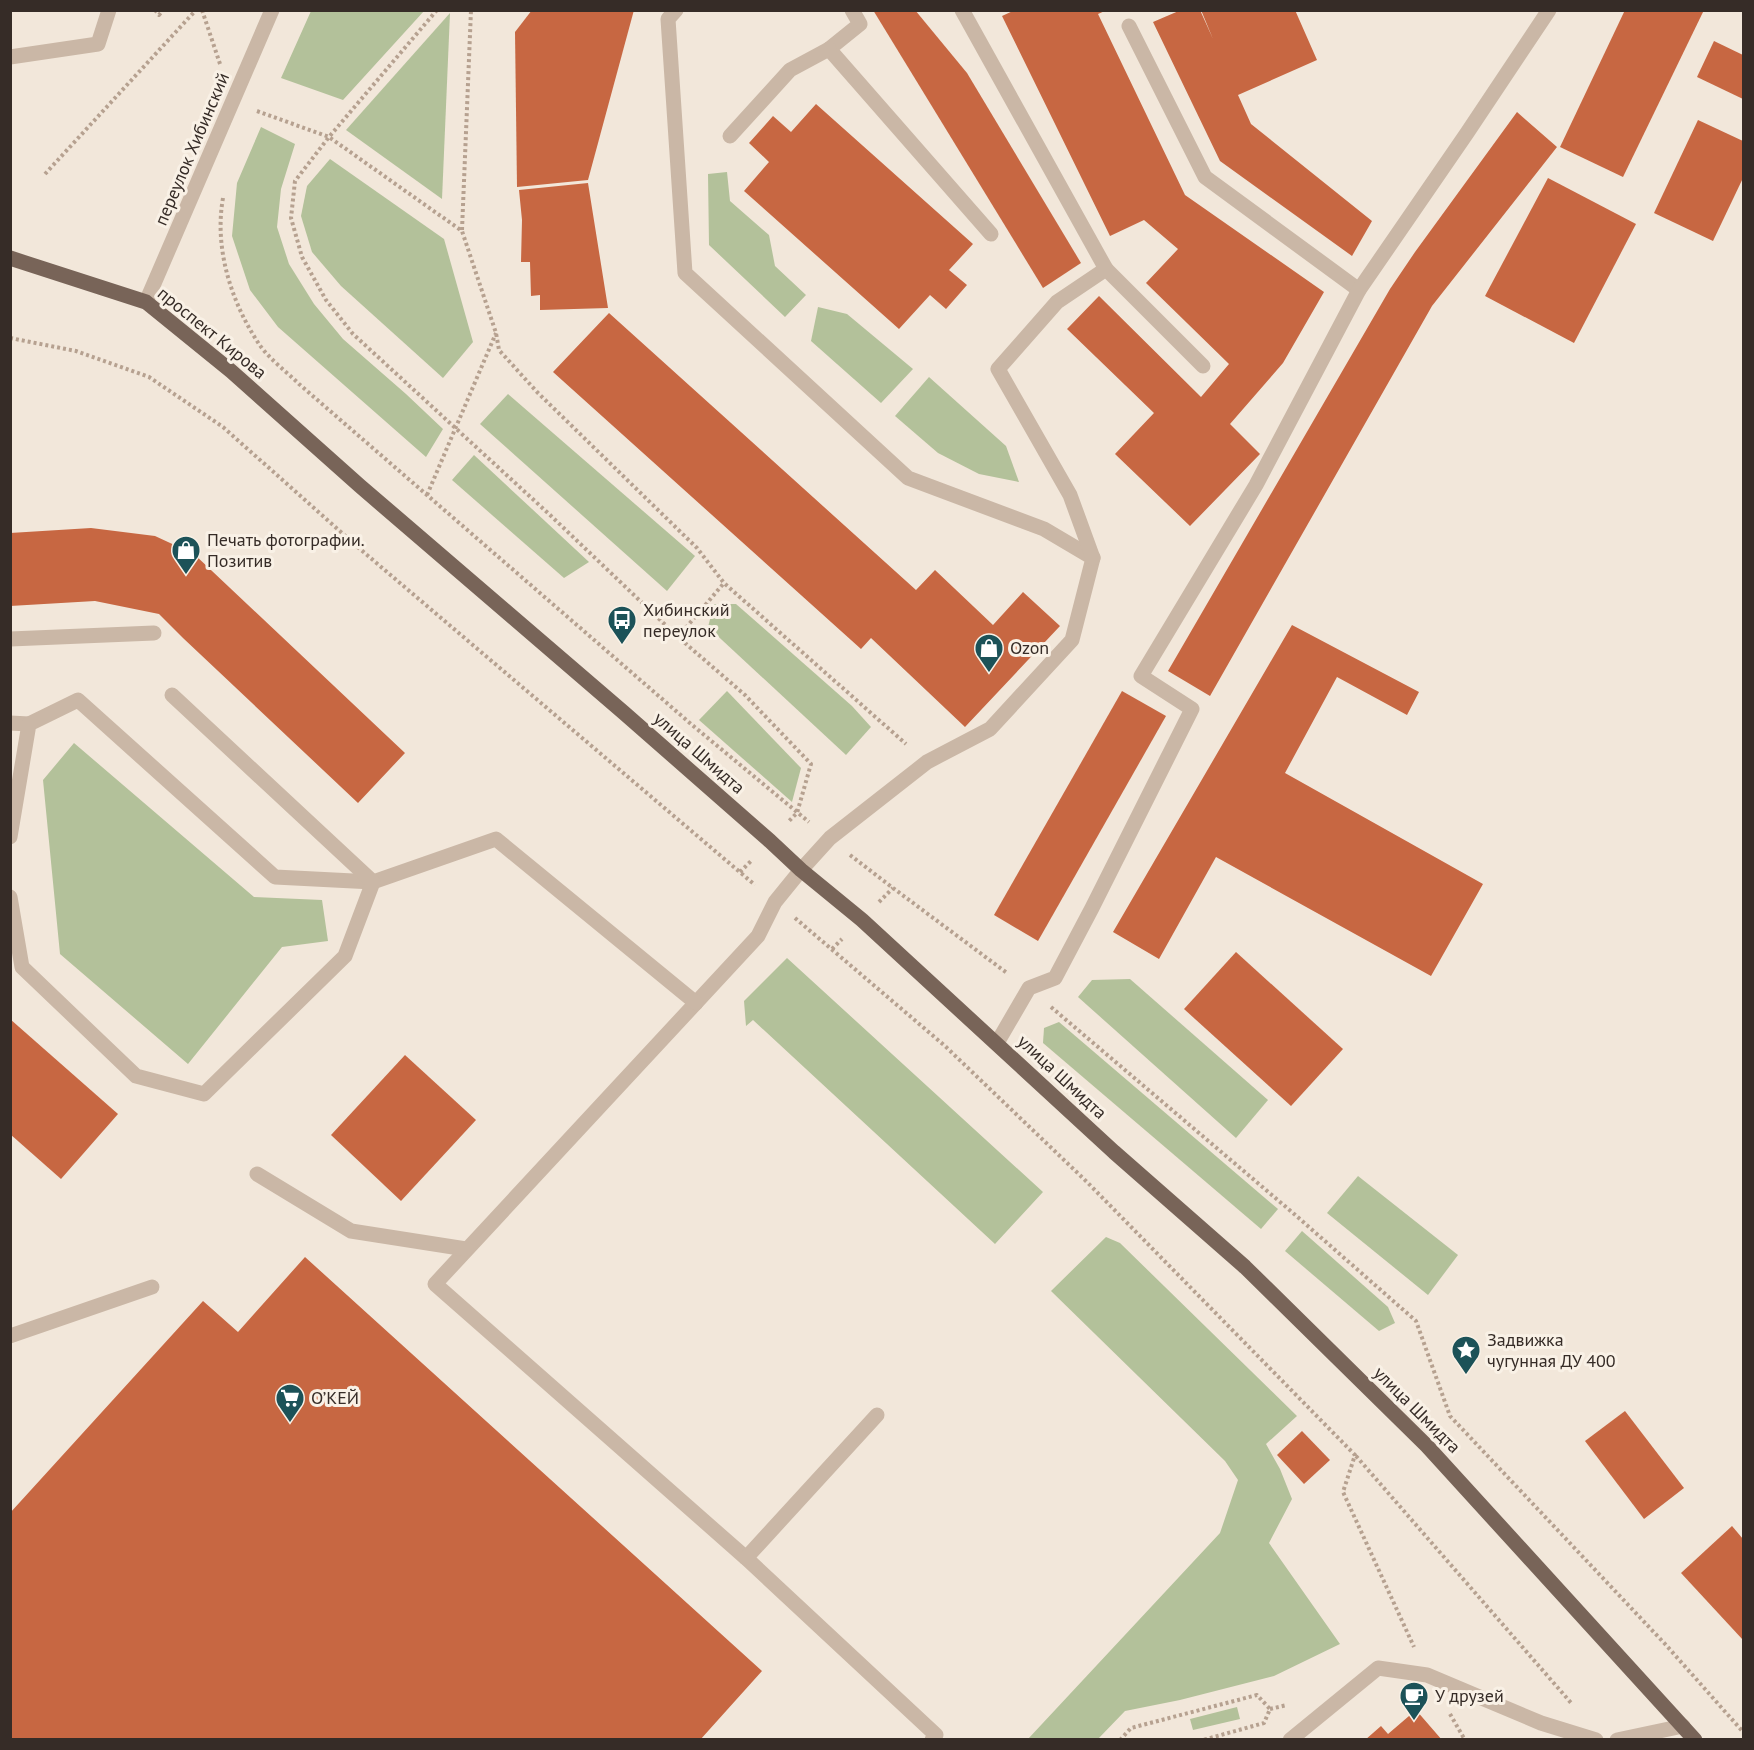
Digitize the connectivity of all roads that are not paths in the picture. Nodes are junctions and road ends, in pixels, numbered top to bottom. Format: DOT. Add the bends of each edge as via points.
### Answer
graph roads {
  1 [pos="109,10"];
  2 [pos="272,10"];
  3 [pos="676,10"];
  4 [pos="852,10"];
  5 [pos="962,10"];
  6 [pos="1549,10"];
  7 [pos="1129,26"];
  8 [pos="829,49"];
  9 [pos="10,57"];
  10 [pos="730,136"];
  11 [pos="992,234"];
  12 [pos="10,258"];
  13 [pos="1106,269"];
  14 [pos="1359,290"];
  15 [pos="146,302"];
  16 [pos="1203,366"];
  17 [pos="360,486"];
  18 [pos="1093,558"];
  19 [pos="154,633"];
  20 [pos="10,639"];
  21 [pos="172,695"];
  22 [pos="10,723"];
  23 [pos="29,724"];
  24 [pos="10,837"];
  25 [pos="801,870"];
  26 [pos="374,882"];
  27 [pos="10,897"];
  28 [pos="696,1003"];
  29 [pos="997,1043"];
  30 [pos="257,1174"];
  31 [pos="466,1249"];
  32 [pos="152,1287"];
  33 [pos="10,1336"];
  34 [pos="877,1415"];
  35 [pos="746,1558"];
  36 [pos="1683,1726"];
  37 [pos="932,1740"];
  38 [pos="1290,1740"];
  39 [pos="1596,1740"];
  40 [pos="1617,1740"];
  41 [pos="1695,1740"];
  1 -- 9 [label="street" via="98,44"];
  2 -- 15 [label="street, переулок Хибинский"];
  3 -- 18 [label="street" via="668,18 685,273 908,478 1044,529"];
  4 -- 8 [label="street" via="860,24"];
  5 -- 13 [label="street"];
  6 -- 14 [label="street"];
  7 -- 14 [label="street" via="1205,177"];
  8 -- 10 [label="street" via="790,70"];
  8 -- 11 [label="street"];
  12 -- 15 [label="main road, проспект Кирова"];
  13 -- 16 [label="street"];
  13 -- 18 [label="street" via="1057,302 998,369 1070,495"];
  14 -- 29 [label="street" via="1256,484 1141,676 1192,709 1055,978 1029,988"];
  15 -- 17 [label="main road, проспект Кирова" via="231,371"];
  17 -- 25 [label="main road, улица Шмидта" via="623,711"];
  18 -- 25 [label="street" via="1072,640 990,729 927,762 830,838"];
  19 -- 20 [label="street"];
  21 -- 26 [label="street"];
  22 -- 23 [label="street"];
  23 -- 24 [label="street"];
  23 -- 26 [label="street" via="78,700 275,877"];
  25 -- 28 [label="street" via="775,902 758,936"];
  25 -- 29 [label="main road, улица Шмидта"];
  26 -- 27 [label="street" via="345,956 204,1094 136,1076 22,967"];
  26 -- 28 [label="street" via="496,839"];
  28 -- 31 [label="street"];
  29 -- 36 [label="main road, улица Шмидта" via="1245,1267 1427,1446"];
  30 -- 31 [label="street" via="351,1231"];
  31 -- 35 [label="street" via="435,1284"];
  32 -- 33 [label="street"];
  34 -- 35 [label="street"];
  35 -- 37 [label="street" via="936,1735"];
  36 -- 40 [label="street"];
  36 -- 41 [label="main road, улица Шмидта"];
  38 -- 39 [label="street" via="1378,1668 1427,1675 1541,1723"];
}
